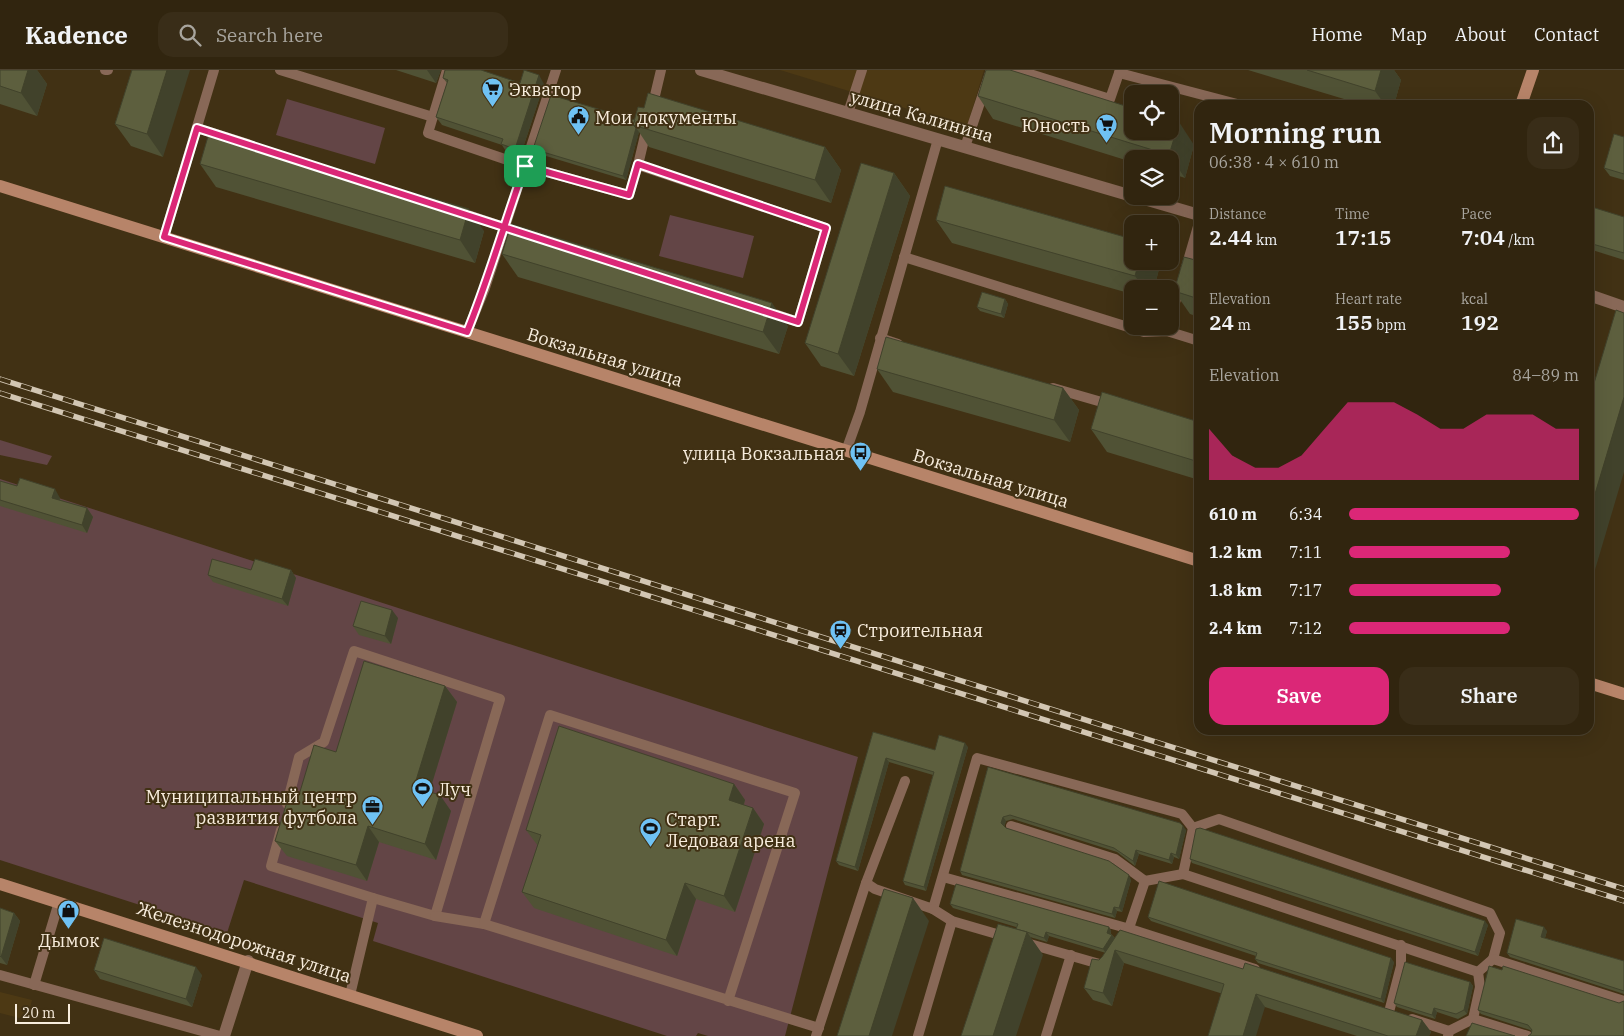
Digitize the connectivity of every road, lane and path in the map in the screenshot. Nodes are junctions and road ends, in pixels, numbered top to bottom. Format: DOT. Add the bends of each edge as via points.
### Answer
graph roads {
  1 [pos="214,70"];
  2 [pos="280,70"];
  3 [pos="447,70"];
  4 [pos="556,70"];
  5 [pos="661,70"];
  6 [pos="701,70"];
  7 [pos="862,70"];
  8 [pos="991,70"];
  9 [pos="1017,70"];
  10 [pos="1533,70"];
  11 [pos="1119,71"];
  12 [pos="1223,100"];
  13 [pos="1523,100"];
  14 [pos="848,113"];
  15 [pos="433,117"];
  16 [pos="197,128"];
  17 [pos="938,139"];
  18 [pos="965,147"];
  19 [pos="262,149"];
  20 [pos="638,164"];
  21 [pos="525,166"];
  22 [pos="0,186"];
  23 [pos="1124,193"];
  24 [pos="1164,205"];
  25 [pos="447,209"];
  26 [pos="1194,214"];
  27 [pos="503,227"];
  28 [pos="531,236"];
  29 [pos="164,237"];
  30 [pos="1194,240"];
  31 [pos="904,257"];
  32 [pos="1179,290"];
  33 [pos="1594,297"];
  34 [pos="1624,308"];
  35 [pos="761,310"];
  36 [pos="1124,326"];
  37 [pos="467,332"];
  38 [pos="1179,334"];
  39 [pos="880,338"];
  40 [pos="1194,339"];
  41 [pos="908,347"];
  42 [pos="1043,385"];
  43 [pos="1120,408"];
  44 [pos="846,450"];
  45 [pos="1194,559"];
  46 [pos="1594,685"];
  47 [pos="1624,694"];
  48 [pos="905,781"];
  49 [pos="1011,826"];
  50 [pos="1193,828"];
  51 [pos="1183,874"];
  52 [pos="943,877"];
  53 [pos="1146,881"];
  54 [pos="866,883"];
  55 [pos="0,884"];
  56 [pos="373,898"];
  57 [pos="59,902"];
  58 [pos="933,909"];
  59 [pos="435,916"];
  60 [pos="952,921"];
  61 [pos="484,924"];
  62 [pos="1130,929"];
  63 [pos="1120,944"];
  64 [pos="1401,945"];
  65 [pos="1071,955"];
  66 [pos="1111,959"];
  67 [pos="1493,959"];
  68 [pos="248,961"];
  69 [pos="1478,972"];
  70 [pos="1269,973"];
  71 [pos="0,975"];
  72 [pos="34,985"];
  73 [pos="350,995"];
  74 [pos="728,1001"];
  75 [pos="1624,1001"];
  76 [pos="1473,1019"];
  77 [pos="818,1032"];
  78 [pos="1448,1033"];
  79 [pos="220,1036"];
  80 [pos="224,1036"];
  81 [pos="477,1036"];
  82 [pos="918,1036"];
  83 [pos="1046,1036"];
  84 [pos="1528,1036"];
  1 -- 16 [label="lane"];
  2 -- 15 [label="lane"];
  3 -- 15 [label="lane"];
  4 -- 21 [label="lane"];
  5 -- 20 [label="lane"];
  6 -- 14 [label="street, улица Калинина"];
  7 -- 14 [label="lane"];
  8 -- 18 [label="lane"];
  9 -- 11 [label="lane" via="1110,99"];
  10 -- 13 [label="street"];
  11 -- 12 [label="lane"];
  14 -- 17 [label="street, улица Калинина"];
  15 -- 21 [label="lane" via="428,133"];
  16 -- 19 [label="lane"];
  16 -- 29 [label="lane"];
  17 -- 18 [label="street, улица Калинина"];
  17 -- 31 [label="lane"];
  18 -- 23 [label="street, улица Калинина"];
  20 -- 21 [label="lane" via="629,195"];
  20 -- 35 [label="lane" via="826,228 798,322"];
  21 -- 27 [label="lane"];
  22 -- 29 [label="street, Вокзальная улица"];
  24 -- 26 [label="street, улица Калинина"];
  25 -- 27 [label="lane"];
  27 -- 28 [label="lane"];
  27 -- 37 [label="lane" via="485,288"];
  29 -- 37 [label="street, Вокзальная улица"];
  30 -- 32 [label="lane"];
  31 -- 36 [label="lane"];
  31 -- 39 [label="lane"];
  33 -- 34 [label="street"];
  37 -- 44 [label="street, Вокзальная улица"];
  38 -- 40 [label="lane"];
  39 -- 41 [label="lane"];
  39 -- 44 [label="lane"];
  42 -- 43 [label="lane"];
  44 -- 45 [label="street, Вокзальная улица"];
  46 -- 47 [label="street"];
  48 -- 54 [label="lane"];
  49 -- 53 [label="lane" via="1115,859"];
  50 -- 51 [label="lane"];
  50 -- 52 [label="lane" via="1182,814 977,758"];
  50 -- 67 [label="lane" via="1219,819 1490,913 1500,933"];
  51 -- 53 [label="lane"];
  51 -- 64 [label="lane"];
  52 -- 58 [label="lane"];
  52 -- 62 [label="lane"];
  53 -- 62 [label="lane"];
  54 -- 58 [label="lane"];
  54 -- 77 [label="lane"];
  55 -- 57 [label="street, Железнодорожная улица"];
  56 -- 59 [label="lane"];
  56 -- 59 [label="lane" via="271,866 300,758 324,742 354,651 500,698"];
  56 -- 73 [label="lane"];
  57 -- 68 [label="street, Железнодорожная улица"];
  57 -- 72 [label="lane"];
  58 -- 60 [label="lane"];
  59 -- 61 [label="lane"];
  60 -- 65 [label="lane"];
  60 -- 82 [label="lane"];
  61 -- 74 [label="lane"];
  61 -- 74 [label="lane" via="550,715 795,793"];
  62 -- 63 [label="lane"];
  62 -- 70 [label="lane"];
  64 -- 69 [label="lane"];
  64 -- 78 [label="lane" via="1401,966 1384,1010"];
  65 -- 66 [label="lane" via="1106,966"];
  65 -- 83 [label="lane"];
  67 -- 69 [label="lane"];
  67 -- 75 [label="lane"];
  68 -- 73 [label="street, Железнодорожная улица"];
  68 -- 80 [label="street"];
  69 -- 76 [label="lane" via="1480,987"];
  71 -- 72 [label="lane"];
  72 -- 79 [label="lane"];
  73 -- 81 [label="street, Железнодорожная улица"];
  74 -- 77 [label="lane"];
  76 -- 78 [label="lane"];
  76 -- 84 [label="lane"];
}
